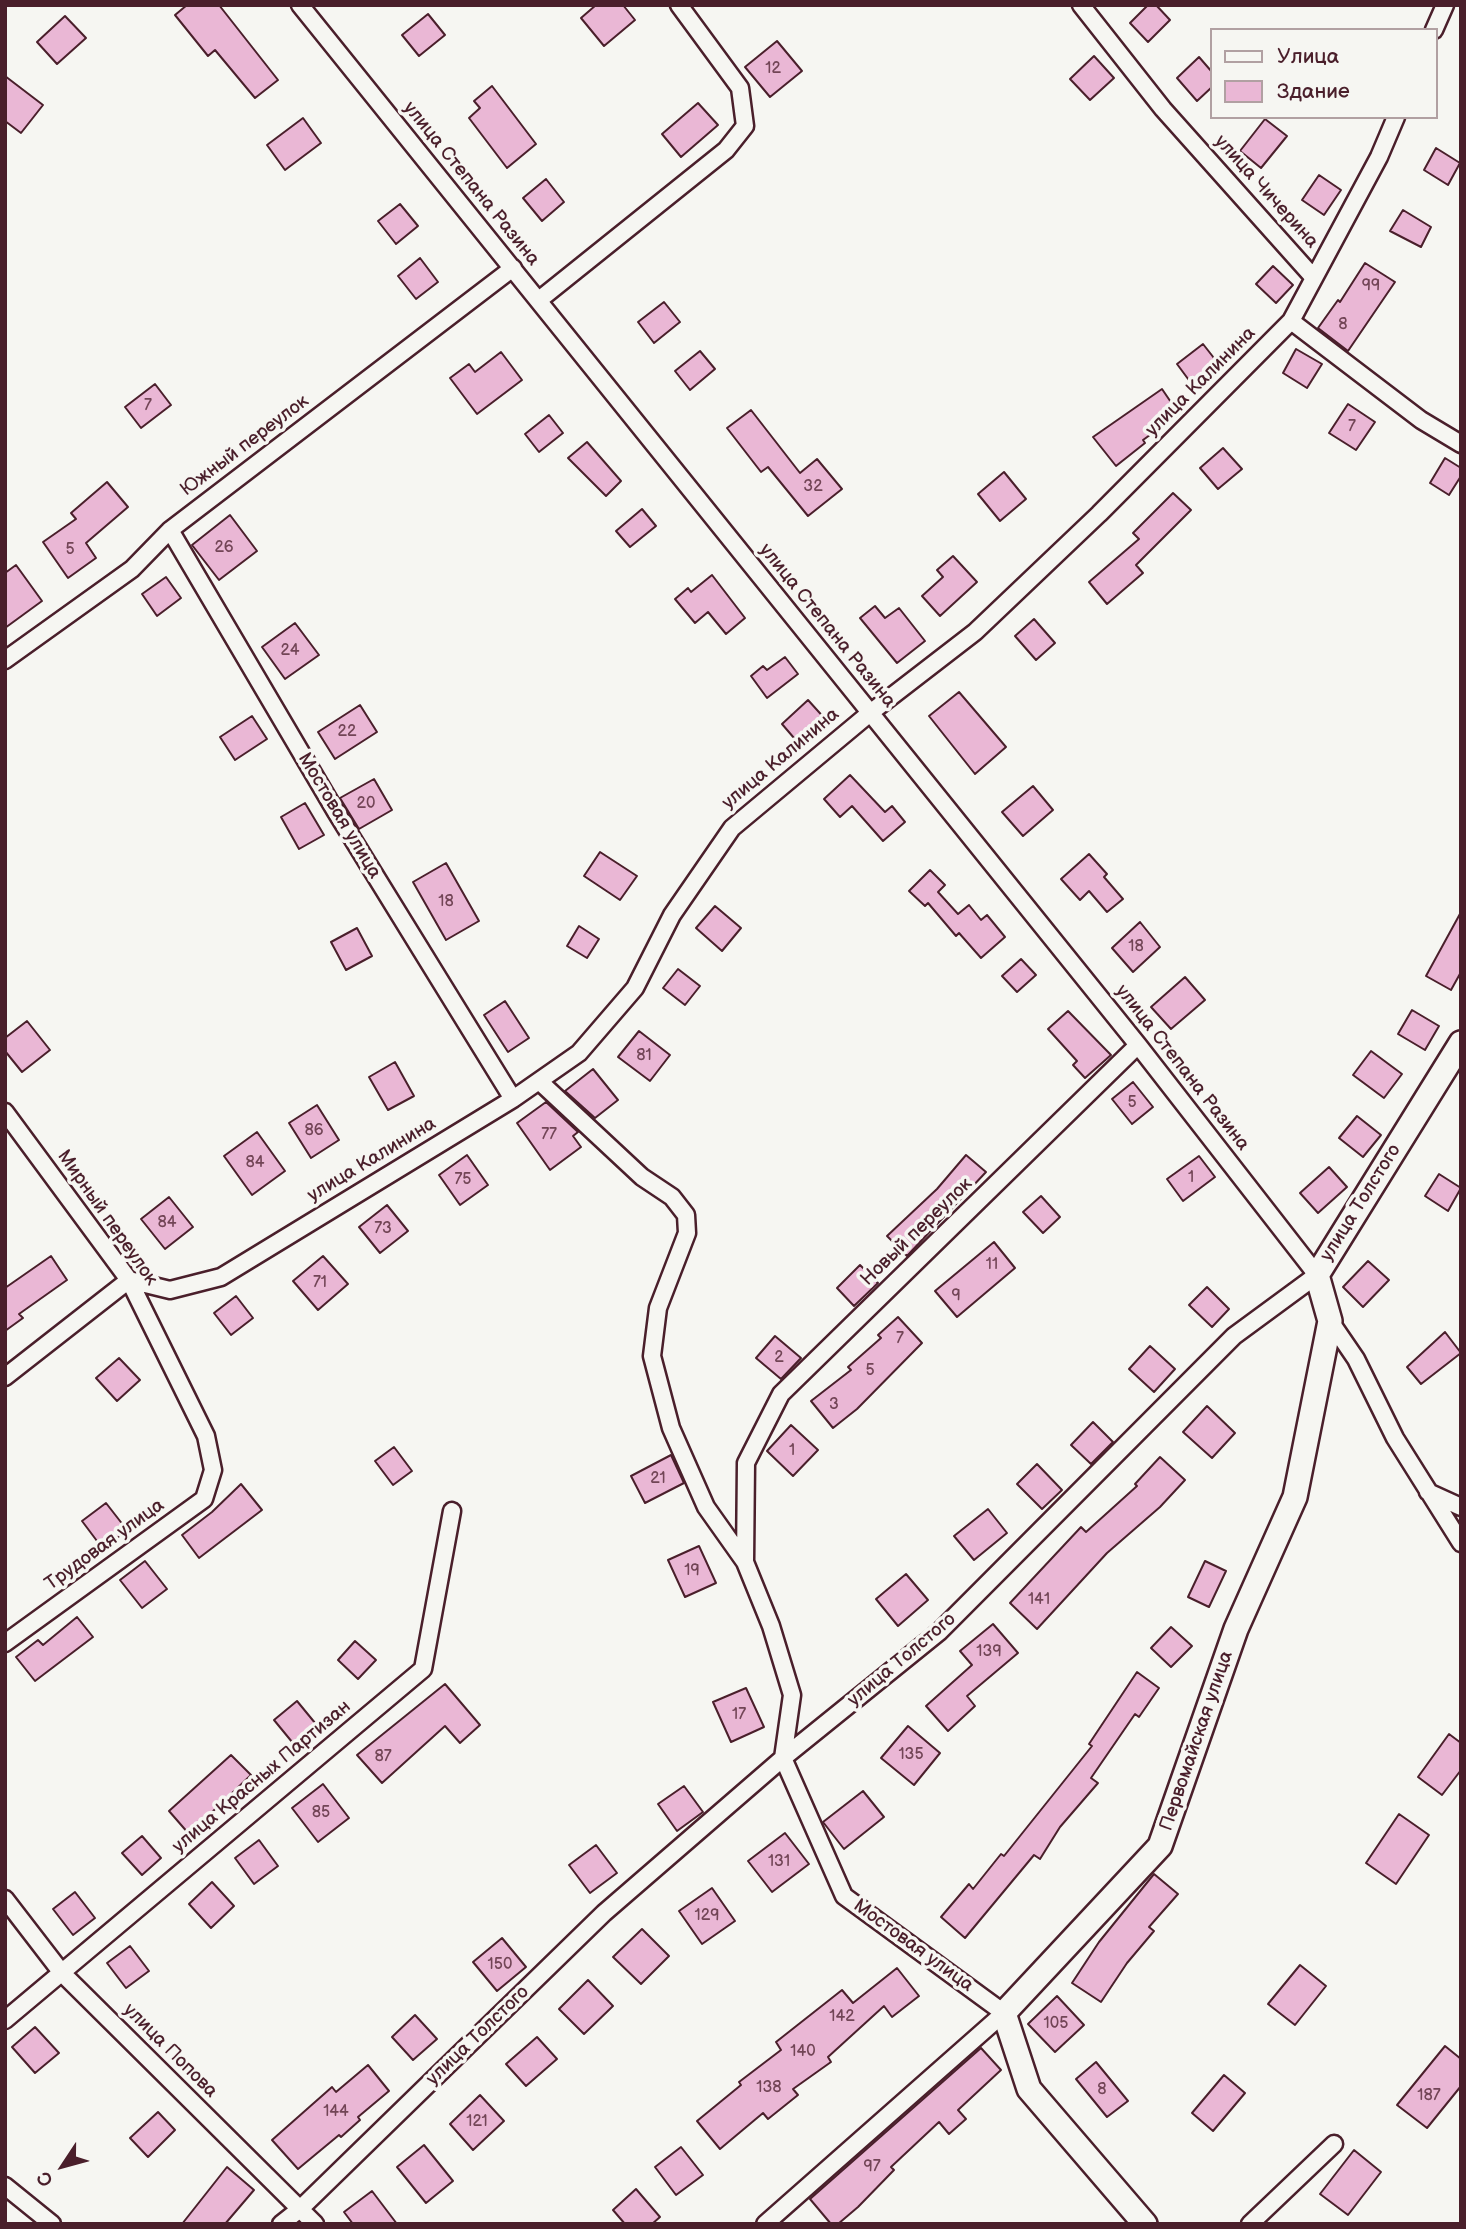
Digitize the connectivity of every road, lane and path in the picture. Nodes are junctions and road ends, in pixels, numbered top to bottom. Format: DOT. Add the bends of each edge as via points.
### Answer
graph roads {
  1 [pos="300,5"];
  2 [pos="679,5"];
  3 [pos="1081,5"];
  4 [pos="1445,5"];
  5 [pos="1435,28"];
  6 [pos="1395,119"];
  7 [pos="513,268"];
  8 [pos="1314,278"];
  9 [pos="539,300"];
  10 [pos="1291,321"];
  11 [pos="1461,444"];
  12 [pos="170,530"];
  13 [pos="5,660"];
  14 [pos="870,713"];
  15 [pos="1461,1043"];
  16 [pos="1138,1045"];
  17 [pos="539,1081"];
  18 [pos="513,1099"];
  19 [pos="5,1112"];
  20 [pos="1317,1275"];
  21 [pos="129,1280"];
  22 [pos="1330,1321"];
  23 [pos="5,1377"];
  24 [pos="213,1470"];
  25 [pos="1428,1491"];
  26 [pos="1461,1507"];
  27 [pos="452,1511"];
  28 [pos="1461,1543"];
  29 [pos="745,1562"];
  30 [pos="5,1643"];
  31 [pos="783,1758"];
  32 [pos="5,1899"];
  33 [pos="62,1973"];
  34 [pos="1004,2013"];
  35 [pos="5,2020"];
  36 [pos="1335,2144"];
  37 [pos="5,2186"];
  38 [pos="300,2209"];
  39 [pos="52,2224"];
  40 [pos="281,2224"];
  41 [pos="315,2224"];
  42 [pos="765,2224"];
  43 [pos="1145,2224"];
  44 [pos="1250,2224"];
  1 -- 7 [label="street, улица Степана Разина"];
  2 -- 9 [label="street" via="740,88 745,126 726,150"];
  3 -- 8 [label="street, улица Чичерина" via="1163,109"];
  4 -- 5 [label="street"];
  6 -- 8 [label="street, улица Калинина"];
  7 -- 9 [label="street, улица Степана Разина"];
  7 -- 12 [label="street, Южный переулок"];
  8 -- 10 [label="street, улица Калинина"];
  9 -- 14 [label="street, улица Степана Разина"];
  10 -- 11 [label="street" via="1421,420"];
  10 -- 14 [label="street, улица Калинина" via="975,632"];
  12 -- 13 [label="street, Южный переулок" via="132,569"];
  12 -- 18 [label="street, Мостовая улица"];
  14 -- 16 [label="street, улица Степана Разина"];
  14 -- 17 [label="street, улица Калинина" via="732,828 671,915 635,988 579,1053"];
  15 -- 20 [label="main road, улица Толстого"];
  16 -- 20 [label="street, улица Степана Разина"];
  16 -- 29 [label="street, Новый переулок" via="781,1394 746,1463"];
  17 -- 18 [label="street, улица Калинина"];
  17 -- 29 [label="street" via="642,1177 672,1196 686,1215 687,1233 658,1308 652,1356 671,1428 701,1496"];
  18 -- 21 [label="street, улица Калинина" via="221,1277 170,1290"];
  19 -- 21 [label="street, Мирный переулок"];
  20 -- 22 [label="main road, Первомайская улица"];
  20 -- 31 [label="street, улица Толстого" via="1234,1336 939,1632"];
  21 -- 23 [label="street"];
  21 -- 24 [label="street, Мирный переулок" via="206,1436"];
  22 -- 25 [label="street" via="1356,1359 1395,1438"];
  22 -- 34 [label="main road, Первомайская улица" via="1295,1497 1236,1629 1160,1846"];
  24 -- 30 [label="street, Трудовая улица" via="204,1500"];
  25 -- 26 [label="street"];
  25 -- 28 [label="street"];
  27 -- 33 [label="street, улица Красных Партизан" via="423,1669"];
  29 -- 31 [label="street" via="792,1695"];
  31 -- 34 [label="street, Мостовая улица" via="844,1896"];
  31 -- 38 [label="street, улица Толстого" via="604,1913"];
  32 -- 33 [label="street, улица Попова"];
  33 -- 35 [label="street, улица Красных Партизан"];
  33 -- 38 [label="street, улица Попова"];
  34 -- 42 [label="street, Первомайская улица"];
  34 -- 43 [label="main road" via="1029,2089"];
  36 -- 44 [label="street"];
  37 -- 39 [label="street"];
  38 -- 40 [label="street, улица Толстого"];
  38 -- 41 [label="street, улица Попова"];
}
